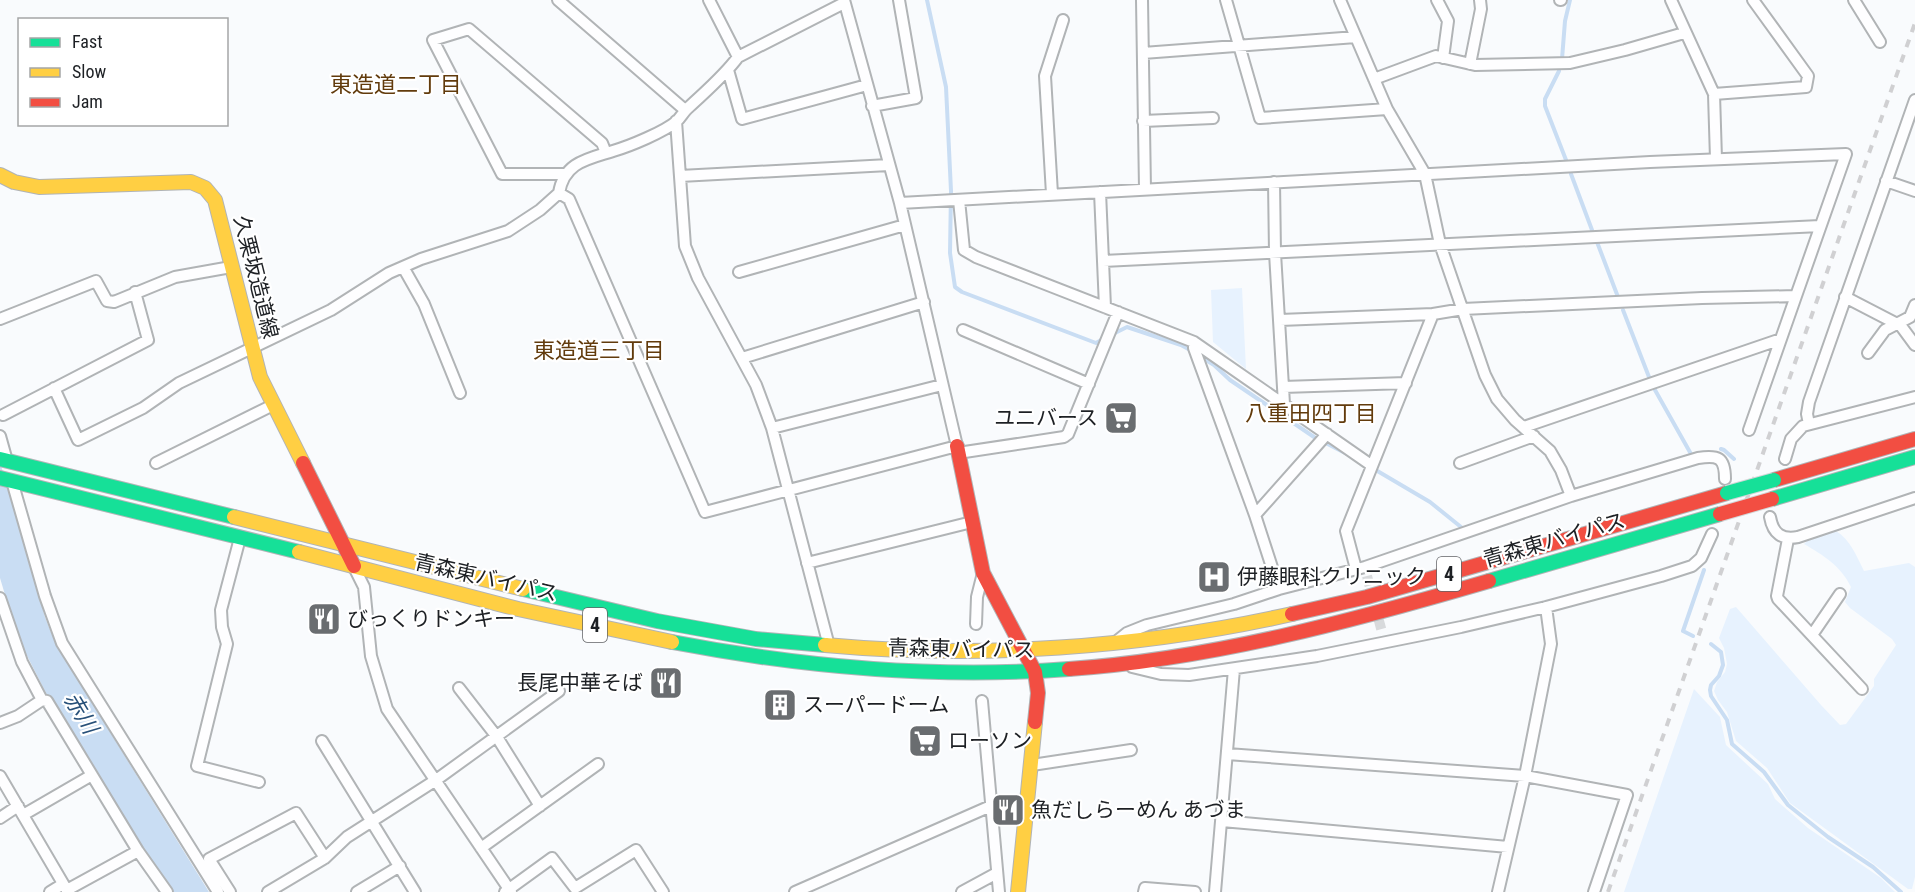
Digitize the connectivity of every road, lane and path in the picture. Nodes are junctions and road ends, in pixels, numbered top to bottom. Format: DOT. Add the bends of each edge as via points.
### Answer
graph roads {
  1 [pos="558,0"];
  2 [pos="709,0"];
  3 [pos="899,0"];
  4 [pos="1142,0"];
  5 [pos="1226,0"];
  6 [pos="1340,0"];
  7 [pos="1437,0"];
  8 [pos="1480,0"];
  9 [pos="1671,0"];
  10 [pos="1753,0"];
  11 [pos="1854,0"];
  12 [pos="844,1"];
  13 [pos="1063,20"];
  14 [pos="1684,33"];
  15 [pos="1356,37"];
  16 [pos="1880,42"];
  17 [pos="1239,46"];
  18 [pos="1143,53"];
  19 [pos="738,57"];
  20 [pos="1443,58"];
  21 [pos="1470,64"];
  22 [pos="728,70"];
  23 [pos="1374,79"];
  24 [pos="867,85"];
  25 [pos="1714,94"];
  26 [pos="1915,100"];
  27 [pos="872,106"];
  28 [pos="1387,109"];
  29 [pos="686,110"];
  30 [pos="1912,117"];
  31 [pos="1213,118"];
  32 [pos="676,121"];
  33 [pos="1143,121"];
  34 [pos="606,153"];
  35 [pos="1716,159"];
  36 [pos="889,165"];
  37 [pos="566,174"];
  38 [pos="1425,174"];
  39 [pos="0,175"];
  40 [pos="680,176"];
  41 [pos="1886,181"];
  42 [pos="1274,182"];
  43 [pos="1145,189"];
  44 [pos="1915,191"];
  45 [pos="1100,192"];
  46 [pos="559,193"];
  47 [pos="1052,194"];
  48 [pos="959,200"];
  49 [pos="900,203"];
  50 [pos="905,225"];
  51 [pos="1820,226"];
  52 [pos="1440,244"];
  53 [pos="1275,253"];
  54 [pos="1103,261"];
  55 [pos="231,267"];
  56 [pos="403,267"];
  57 [pos="739,272"];
  58 [pos="135,292"];
  59 [pos="1796,296"];
  60 [pos="1845,297"];
  61 [pos="924,302"];
  62 [pos="1915,305"];
  63 [pos="1105,307"];
  64 [pos="1463,309"];
  65 [pos="1118,312"];
  66 [pos="1433,314"];
  67 [pos="0,320"];
  68 [pos="1280,320"];
  69 [pos="1895,323"];
  70 [pos="963,330"];
  71 [pos="1781,339"];
  72 [pos="1194,342"];
  73 [pos="1915,345"];
  74 [pos="252,349"];
  75 [pos="1868,352"];
  76 [pos="742,358"];
  77 [pos="1406,383"];
  78 [pos="942,384"];
  79 [pos="1089,384"];
  80 [pos="1283,387"];
  81 [pos="54,388"];
  82 [pos="460,393"];
  83 [pos="1915,397"];
  84 [pos="1284,404"];
  85 [pos="273,405"];
  86 [pos="1,413"];
  87 [pos="1809,424"];
  88 [pos="1524,427"];
  89 [pos="772,428"];
  90 [pos="1749,430"];
  91 [pos="1327,434"];
  92 [pos="0,436"];
  93 [pos="1534,436"];
  94 [pos="1915,439"];
  95 [pos="958,449"];
  96 [pos="1915,457"];
  97 [pos="1785,459"];
  98 [pos="3,460"];
  99 [pos="156,463"];
  100 [pos="1460,463"];
  101 [pos="1371,465"];
  102 [pos="6,479"];
  103 [pos="1725,479"];
  104 [pos="788,489"];
  105 [pos="1571,496"];
  106 [pos="1915,498"];
  107 [pos="1255,514"];
  108 [pos="1770,517"];
  109 [pos="972,522"];
  110 [pos="1712,534"];
  111 [pos="240,538"];
  112 [pos="1788,539"];
  113 [pos="343,545"];
  114 [pos="807,563"];
  115 [pos="354,566"];
  116 [pos="1363,571"];
  117 [pos="984,573"];
  118 [pos="1279,589"];
  119 [pos="1839,594"];
  120 [pos="0,598"];
  121 [pos="1546,607"];
  122 [pos="976,624"];
  123 [pos="1812,635"];
  124 [pos="1112,644"];
  125 [pos="830,646"];
  126 [pos="1024,650"];
  127 [pos="1123,665"];
  128 [pos="1234,669"];
  129 [pos="1035,672"];
  130 [pos="459,688"];
  131 [pos="1862,689"];
  132 [pos="559,692"];
  133 [pos="42,700"];
  134 [pos="982,701"];
  135 [pos="0,723"];
  136 [pos="497,737"];
  137 [pos="322,741"];
  138 [pos="1131,750"];
  139 [pos="1227,754"];
  140 [pos="598,764"];
  141 [pos="1032,765"];
  142 [pos="92,774"];
  143 [pos="0,777"];
  144 [pos="1525,777"];
  145 [pos="435,780"];
  146 [pos="259,782"];
  147 [pos="993,805"];
  148 [pos="540,806"];
  149 [pos="20,811"];
  150 [pos="0,818"];
  151 [pos="373,821"];
  152 [pos="1222,821"];
  153 [pos="481,848"];
  154 [pos="1508,848"];
  155 [pos="138,851"];
  156 [pos="325,858"];
  157 [pos="400,866"];
  158 [pos="997,873"];
  159 [pos="66,889"];
  160 [pos="576,890"];
  161 [pos="508,891"];
  162 [pos="50,892"];
  163 [pos="167,892"];
  164 [pos="218,892"];
  165 [pos="230,892"];
  166 [pos="267,892"];
  167 [pos="357,892"];
  168 [pos="415,892"];
  169 [pos="663,892"];
  170 [pos="795,892"];
  171 [pos="962,892"];
  172 [pos="999,892"];
  173 [pos="1018,892"];
  174 [pos="1144,892"];
  175 [pos="1195,892"];
  176 [pos="1215,892"];
  177 [pos="1498,892"];
  178 [pos="1594,892"];
  1 -- 29 [label="street"];
  2 -- 19 [label="street"];
  3 -- 27 [label="street" via="916,99"];
  4 -- 18 [label="street"];
  5 -- 17 [label="street"];
  6 -- 15 [label="street"];
  7 -- 20 [label="street" via="1448,21"];
  8 -- 21 [label="street"];
  9 -- 14 [label="street"];
  10 -- 25 [label="street" via="1808,76 1806,87"];
  11 -- 16 [label="street"];
  12 -- 19 [label="street"];
  12 -- 24 [label="street"];
  13 -- 47 [label="street" via="1045,76"];
  14 -- 21 [label="street" via="1570,63"];
  14 -- 25 [label="street"];
  15 -- 17 [label="street"];
  15 -- 23 [label="street"];
  17 -- 18 [label="street"];
  17 -- 28 [label="street" via="1260,118"];
  18 -- 33 [label="street"];
  19 -- 22 [label="street"];
  20 -- 21 [label="street"];
  20 -- 23 [label="street" via="1436,56"];
  22 -- 24 [label="street" via="742,119"];
  22 -- 29 [label="street"];
  23 -- 28 [label="street"];
  24 -- 27 [label="street"];
  25 -- 35 [label="street"];
  26 -- 30 [label="street"];
  27 -- 36 [label="street"];
  28 -- 38 [label="street"];
  29 -- 32 [label="street"];
  30 -- 41 [label="street"];
  31 -- 33 [label="street"];
  32 -- 34 [label="street" via="642,140"];
  32 -- 40 [label="street"];
  33 -- 43 [label="street"];
  34 -- 37 [label="street" via="586,158"];
  34 -- 37 [label="street" via="602,143 469,29 433,40 502,174"];
  35 -- 38 [label="street"];
  35 -- 51 [label="street" via="1846,154"];
  36 -- 40 [label="street"];
  36 -- 49 [label="street"];
  37 -- 46 [label="street"];
  38 -- 42 [label="street"];
  38 -- 52 [label="street"];
  39 -- 55 [label="main road, 久栗坂造道線" via="39,187 190,182 203,185 215,200"];
  40 -- 76 [label="street" via="685,246"];
  41 -- 44 [label="street"];
  41 -- 60 [label="street"];
  42 -- 43 [label="street"];
  42 -- 53 [label="street"];
  43 -- 45 [label="street"];
  45 -- 47 [label="street"];
  45 -- 54 [label="street"];
  46 -- 56 [label="street" via="508,231"];
  46 -- 104 [label="street" via="569,198 705,512"];
  47 -- 48 [label="street"];
  48 -- 49 [label="street"];
  48 -- 63 [label="street" via="964,250"];
  49 -- 50 [label="street"];
  50 -- 57 [label="street"];
  50 -- 61 [label="street"];
  51 -- 52 [label="street"];
  51 -- 59 [label="street"];
  52 -- 53 [label="street"];
  52 -- 64 [label="street"];
  53 -- 54 [label="street"];
  53 -- 68 [label="street"];
  54 -- 63 [label="street"];
  55 -- 58 [label="street" via="175,277"];
  55 -- 74 [label="main road, 久栗坂造道線"];
  56 -- 74 [label="street" via="331,310"];
  56 -- 82 [label="street" via="424,304"];
  58 -- 67 [label="street" via="114,302 107,301 96,281"];
  58 -- 81 [label="street" via="148,340"];
  59 -- 64 [label="street"];
  59 -- 71 [label="street"];
  60 -- 69 [label="street"];
  60 -- 87 [label="street" via="1809,402"];
  61 -- 76 [label="street"];
  61 -- 78 [label="street"];
  62 -- 69 [label="street" via="1910,317"];
  63 -- 65 [label="street"];
  64 -- 66 [label="street"];
  64 -- 88 [label="street" via="1497,399"];
  65 -- 72 [label="street"];
  65 -- 79 [label="street"];
  66 -- 68 [label="street"];
  66 -- 77 [label="street"];
  68 -- 80 [label="street"];
  69 -- 73 [label="street"];
  69 -- 75 [label="street"];
  70 -- 79 [label="street"];
  71 -- 88 [label="street"];
  71 -- 90 [label="street"];
  72 -- 84 [label="street"];
  72 -- 107 [label="street"];
  74 -- 81 [label="street" via="179,383 143,408 78,440"];
  74 -- 85 [label="main road, 久栗坂造道線"];
  76 -- 89 [label="street"];
  77 -- 80 [label="street"];
  77 -- 101 [label="street"];
  78 -- 89 [label="street"];
  78 -- 95 [label="street"];
  79 -- 95 [label="street" via="1064,437"];
  80 -- 84 [label="street"];
  81 -- 86 [label="street"];
  83 -- 87 [label="street"];
  84 -- 91 [label="street"];
  85 -- 99 [label="street"];
  85 -- 113 [label="main road, 久栗坂造道線"];
  87 -- 97 [label="street" via="1791,439"];
  88 -- 93 [label="street"];
  89 -- 104 [label="street"];
  91 -- 101 [label="street"];
  91 -- 107 [label="street"];
  92 -- 98 [label="street"];
  93 -- 100 [label="street"];
  93 -- 105 [label="street" via="1551,451"];
  94 -- 124 [label="main road, 青森東バイパス / 4, bridge" via="1367,597 1239,626"];
  95 -- 104 [label="street"];
  95 -- 109 [label="main road"];
  96 -- 127 [label="main road, 青森東バイパス / 4, bridge" via="1370,615 1245,644"];
  98 -- 113 [label="main road, 青森東バイパス / 4"];
  101 -- 116 [label="street" via="1346,531"];
  102 -- 111 [label="main road, 青森東バイパス / 4"];
  102 -- 164 [label="street" via="62,643"];
  103 -- 105 [label="street" via="1725,467 1712,456"];
  104 -- 114 [label="street"];
  105 -- 116 [label="street"];
  106 -- 112 [label="street"];
  107 -- 118 [label="street"];
  108 -- 112 [label="street" via="1777,533"];
  109 -- 114 [label="street"];
  109 -- 117 [label="main road"];
  110 -- 121 [label="street" via="1701,558 1692,566"];
  111 -- 115 [label="main road, 青森東バイパス / 4"];
  111 -- 146 [label="street" via="221,610 227,644 197,766"];
  112 -- 123 [label="street" via="1777,596"];
  113 -- 115 [label="main road, 久栗坂造道線"];
  113 -- 125 [label="main road, 青森東バイパス / 4" via="657,621 756,639"];
  114 -- 125 [label="street"];
  115 -- 129 [label="main road, 青森東バイパス / 4" via="573,621 757,655 929,672"];
  115 -- 145 [label="street" via="364,586 371,656 387,709"];
  116 -- 118 [label="street"];
  117 -- 122 [label="street" via="977,597"];
  117 -- 126 [label="main road"];
  118 -- 124 [label="street" via="1147,625"];
  119 -- 123 [label="street"];
  120 -- 133 [label="street" via="22,662"];
  121 -- 128 [label="street" via="1461,627 1383,637 1317,656"];
  121 -- 144 [label="street" via="1551,644"];
  123 -- 131 [label="street"];
  124 -- 126 [label="main road, 青森東バイパス / 4"];
  125 -- 126 [label="main road, 青森東バイパス / 4"];
  126 -- 129 [label="main road"];
  127 -- 128 [label="street" via="1175,676"];
  127 -- 129 [label="main road, 青森東バイパス / 4"];
  128 -- 139 [label="street"];
  129 -- 141 [label="main road" via="1038,693"];
  130 -- 136 [label="street"];
  132 -- 136 [label="street"];
  133 -- 135 [label="street"];
  133 -- 142 [label="street" via="47,701"];
  134 -- 147 [label="street"];
  136 -- 145 [label="street"];
  136 -- 148 [label="street"];
  137 -- 151 [label="street"];
  138 -- 141 [label="street"];
  139 -- 144 [label="street"];
  139 -- 152 [label="street"];
  140 -- 148 [label="street"];
  141 -- 173 [label="main road"];
  142 -- 149 [label="street"];
  142 -- 155 [label="street"];
  143 -- 149 [label="street"];
  144 -- 154 [label="street"];
  144 -- 178 [label="street" via="1627,795"];
  145 -- 151 [label="street"];
  145 -- 153 [label="street"];
  147 -- 158 [label="street"];
  147 -- 170 [label="street"];
  148 -- 153 [label="street"];
  149 -- 150 [label="street"];
  149 -- 159 [label="street"];
  151 -- 156 [label="street" via="347,837"];
  151 -- 157 [label="street"];
  152 -- 154 [label="street"];
  152 -- 176 [label="street"];
  153 -- 161 [label="street"];
  154 -- 177 [label="street"];
  155 -- 159 [label="street"];
  155 -- 163 [label="street"];
  156 -- 165 [label="street" via="296,813 208,859"];
  156 -- 166 [label="street"];
  157 -- 167 [label="street"];
  157 -- 168 [label="street"];
  158 -- 171 [label="street"];
  158 -- 172 [label="street"];
  159 -- 162 [label="street"];
  160 -- 161 [label="street" via="552,858"];
  160 -- 169 [label="street" via="636,850"];
  174 -- 175 [label="street" via="1144,888"];
}
